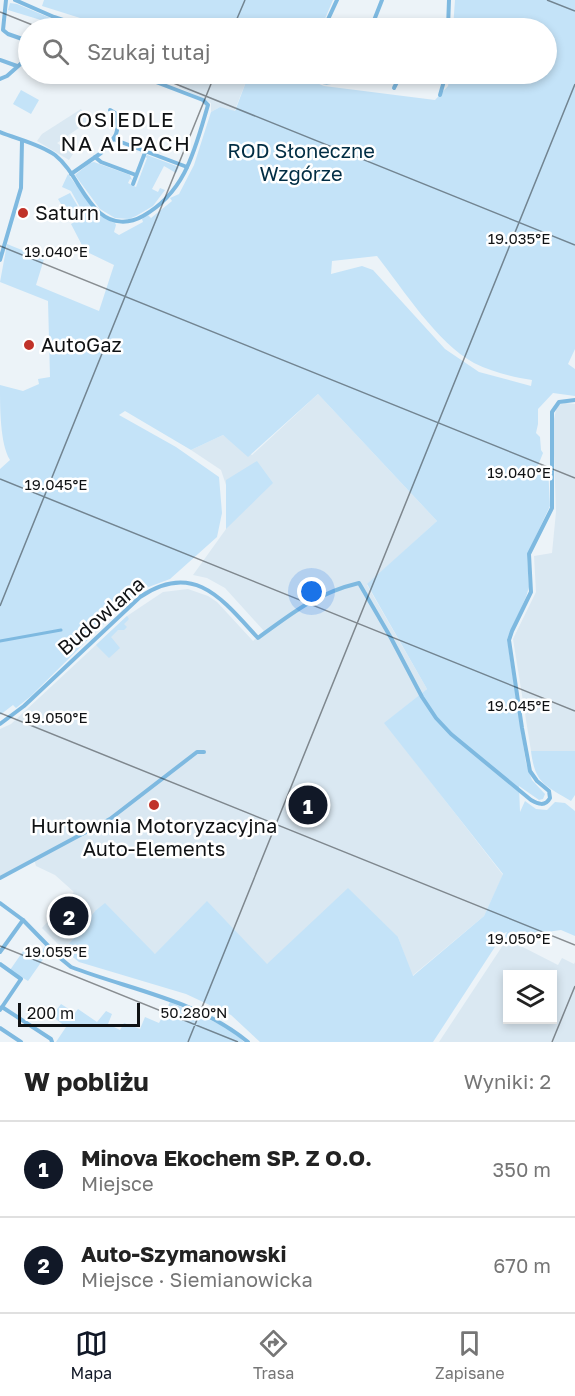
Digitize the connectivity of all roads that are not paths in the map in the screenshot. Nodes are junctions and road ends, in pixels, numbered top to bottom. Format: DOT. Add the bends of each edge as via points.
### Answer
graph roads {
  1 [pos="6,0"];
  2 [pos="15,0"];
  3 [pos="337,0"];
  4 [pos="382,0"];
  5 [pos="449,0"];
  6 [pos="0,3"];
  7 [pos="58,18"];
  8 [pos="329,18"];
  9 [pos="375,18"];
  10 [pos="448,18"];
  11 [pos="18,38"];
  12 [pos="0,60"];
  13 [pos="17,66"];
  14 [pos="0,79"];
  15 [pos="160,84"];
  16 [pos="396,84"];
  17 [pos="444,84"];
  18 [pos="394,88"];
  19 [pos="440,95"];
  20 [pos="110,110"];
  21 [pos="0,132"];
  22 [pos="113,138"];
  23 [pos="22,141"];
  24 [pos="146,150"];
  25 [pos="95,157"];
  26 [pos="188,167"];
  27 [pos="71,174"];
  28 [pos="136,175"];
  29 [pos="133,184"];
  30 [pos="0,259"];
  31 [pos="575,400"];
  32 [pos="60,630"];
  33 [pos="0,641"];
  34 [pos="0,724"];
  35 [pos="204,752"];
  36 [pos="0,878"];
  37 [pos="0,903"];
  38 [pos="23,920"];
  39 [pos="0,952"];
  40 [pos="0,964"];
  41 [pos="1,1008"];
  42 [pos="0,1028"];
  43 [pos="21,1042"];
  44 [pos="52,1042"];
  45 [pos="248,1042"];
  1 -- 6 [label="street"];
  1 -- 11 [label="street" via="3,30"];
  2 -- 7 [label="street"];
  3 -- 8 [label="street"];
  4 -- 9 [label="street"];
  5 -- 10 [label="street"];
  12 -- 13 [label="street"];
  13 -- 14 [label="street"];
  15 -- 26 [label="street" via="208,103"];
  16 -- 18 [label="street"];
  17 -- 19 [label="street"];
  20 -- 22 [label="street" via="117,116"];
  21 -- 23 [label="street"];
  22 -- 24 [label="street"];
  22 -- 25 [label="street"];
  23 -- 27 [label="street" via="54,154"];
  23 -- 30 [label="street" via="21,188"];
  24 -- 26 [label="street"];
  24 -- 28 [label="street"];
  25 -- 27 [label="street"];
  25 -- 28 [label="street"];
  26 -- 27 [label="street" via="168,198 128,222 100,213"];
  28 -- 29 [label="street"];
  31 -- 34 [label="street, Budowlana" via="559,402 552,412 552,508 529,554 531,592 509,640 530,771 548,789 550,795 545,803 537,803 436,718 359,583 319,596 258,638 222,599 207,589 180,582 163,584 140,597"];
  32 -- 33 [label="street"];
  35 -- 36 [label="street" via="197,752 110,819"];
  37 -- 38 [label="street"];
  38 -- 39 [label="street"];
  38 -- 45 [label="street" via="71,967 183,1004 230,1027"];
  40 -- 41 [label="street" via="21,979"];
  41 -- 44 [label="street"];
  42 -- 43 [label="street"];
}
